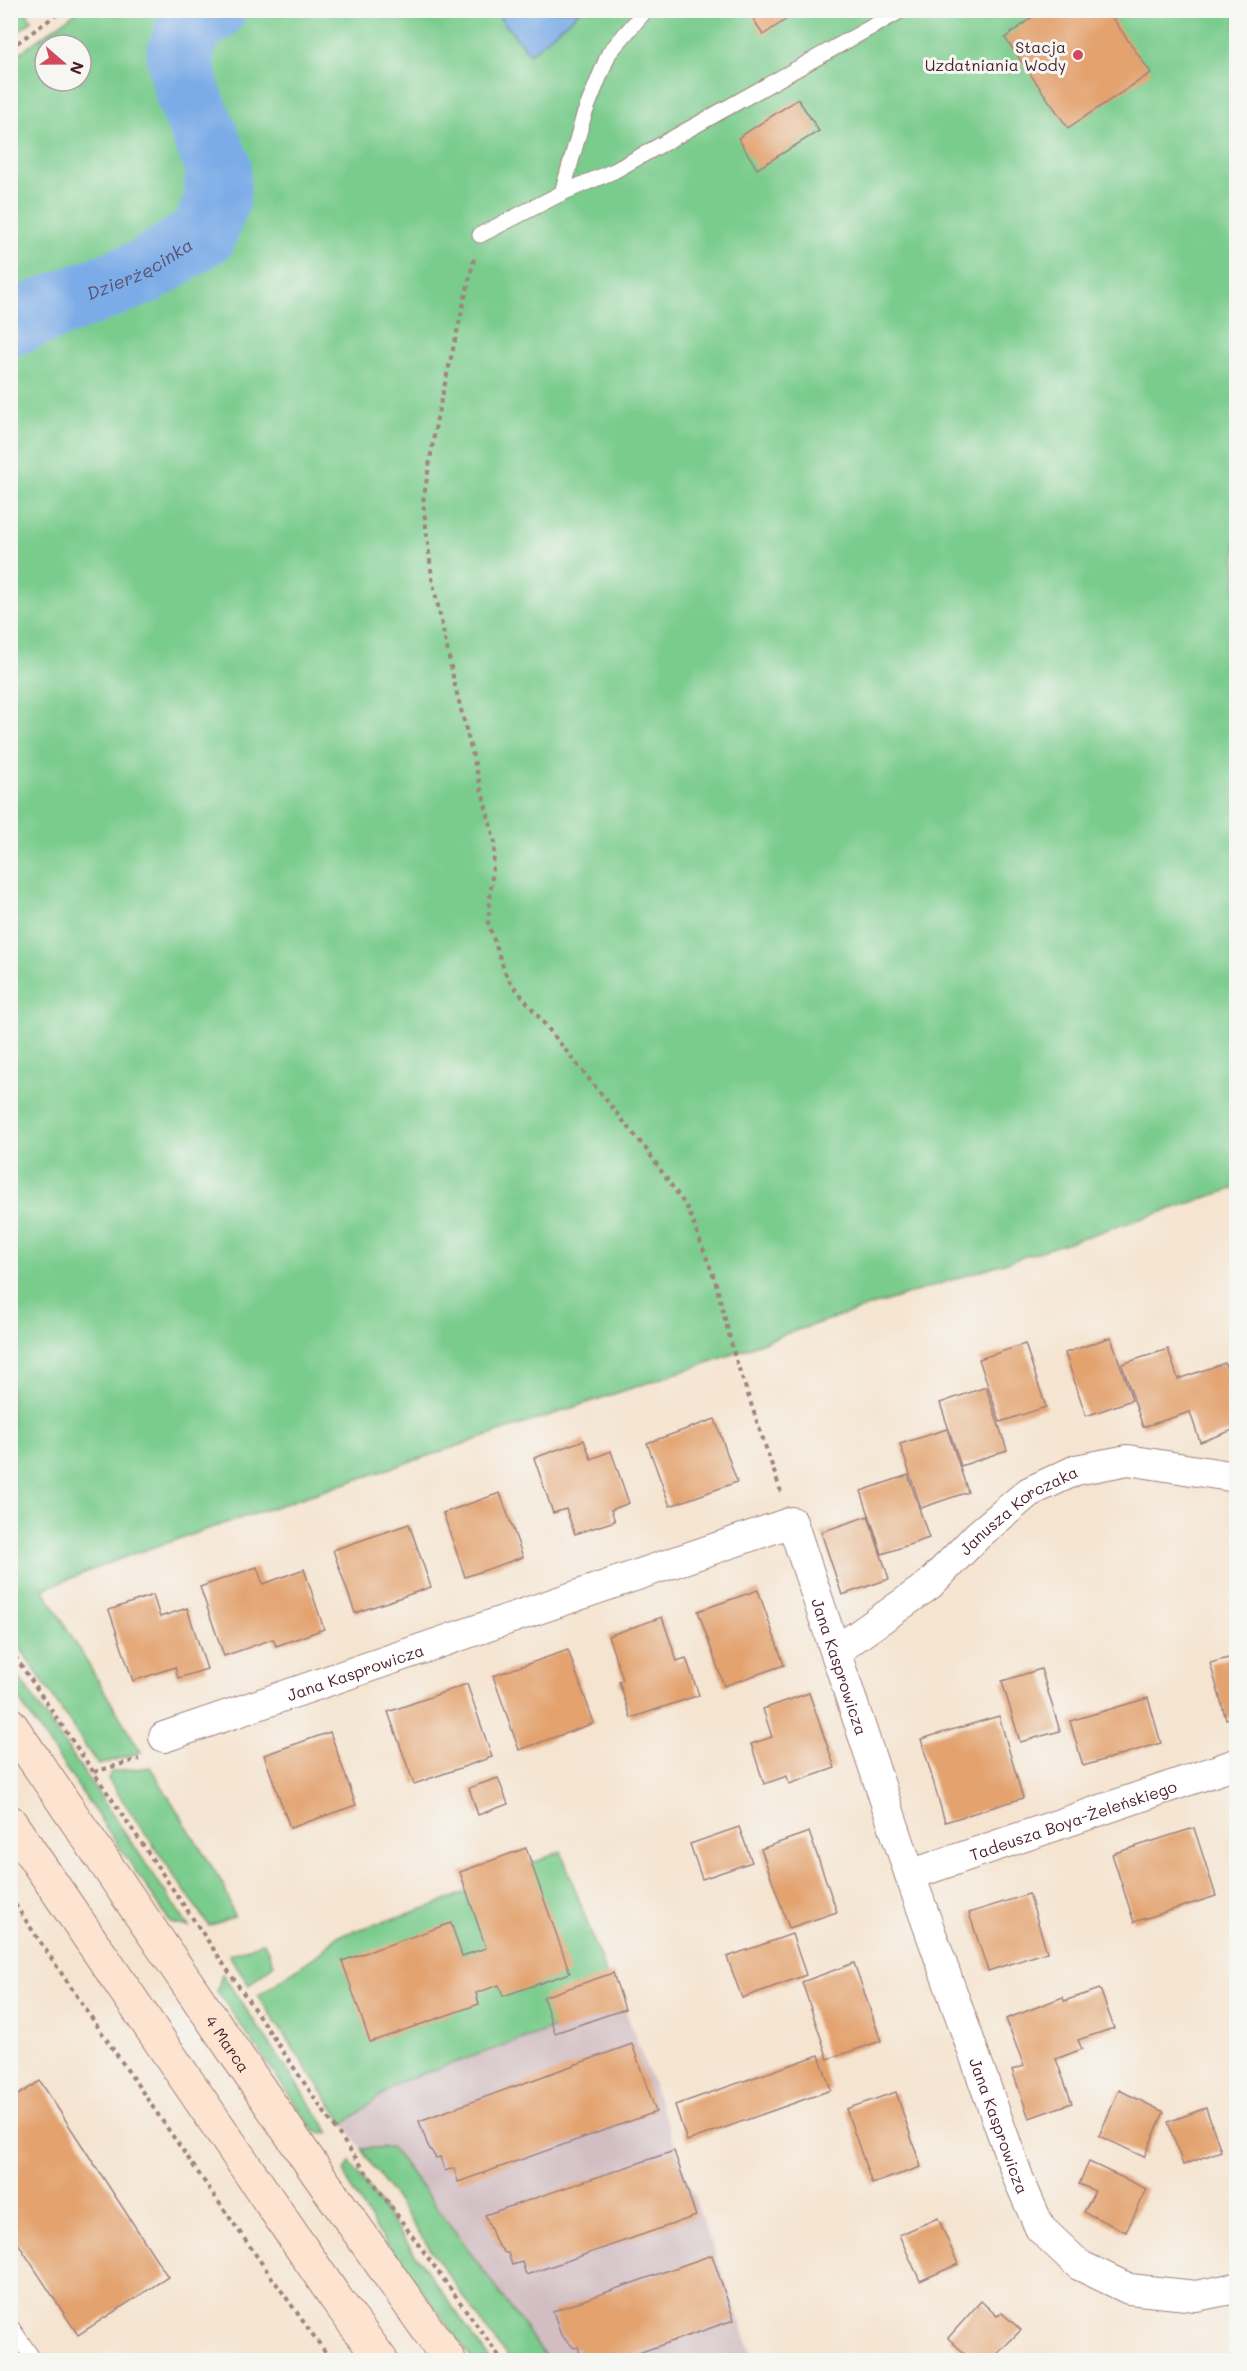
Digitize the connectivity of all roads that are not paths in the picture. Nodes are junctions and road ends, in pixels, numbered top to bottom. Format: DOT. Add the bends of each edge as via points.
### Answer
graph roads {
  1 [pos="646,10"];
  2 [pos="902,10"];
  3 [pos="562,193"];
  4 [pos="480,235"];
  5 [pos="1236,1477"];
  6 [pos="836,1651"];
  7 [pos="10,1725"];
  8 [pos="164,1737"];
  9 [pos="1236,1764"];
  10 [pos="10,1822"];
  11 [pos="910,1875"];
  12 [pos="1236,2288"];
  13 [pos="10,2325"];
  14 [pos="34,2361"];
  15 [pos="381,2361"];
  16 [pos="449,2361"];
  1 -- 3 [label="lane" via="609,53 584,115"];
  2 -- 3 [label="lane" via="614,171"];
  3 -- 4 [label="lane"];
  5 -- 6 [label="street, Janusza Korczaka" via="1128,1460 1076,1470 1029,1492 978,1535 929,1585"];
  6 -- 8 [label="street, Jana Kasprowicza" via="792,1522"];
  6 -- 11 [label="street, Jana Kasprowicza"];
  7 -- 16 [label="main road, 4 Marca"];
  9 -- 11 [label="street, Tadeusza Boya-Żeleńskiego"];
  10 -- 15 [label="main road"];
  11 -- 12 [label="street, Jana Kasprowicza" via="1019,2180 1040,2228 1079,2265 1129,2289 1196,2296"];
  13 -- 14 [label="lane"];
}
